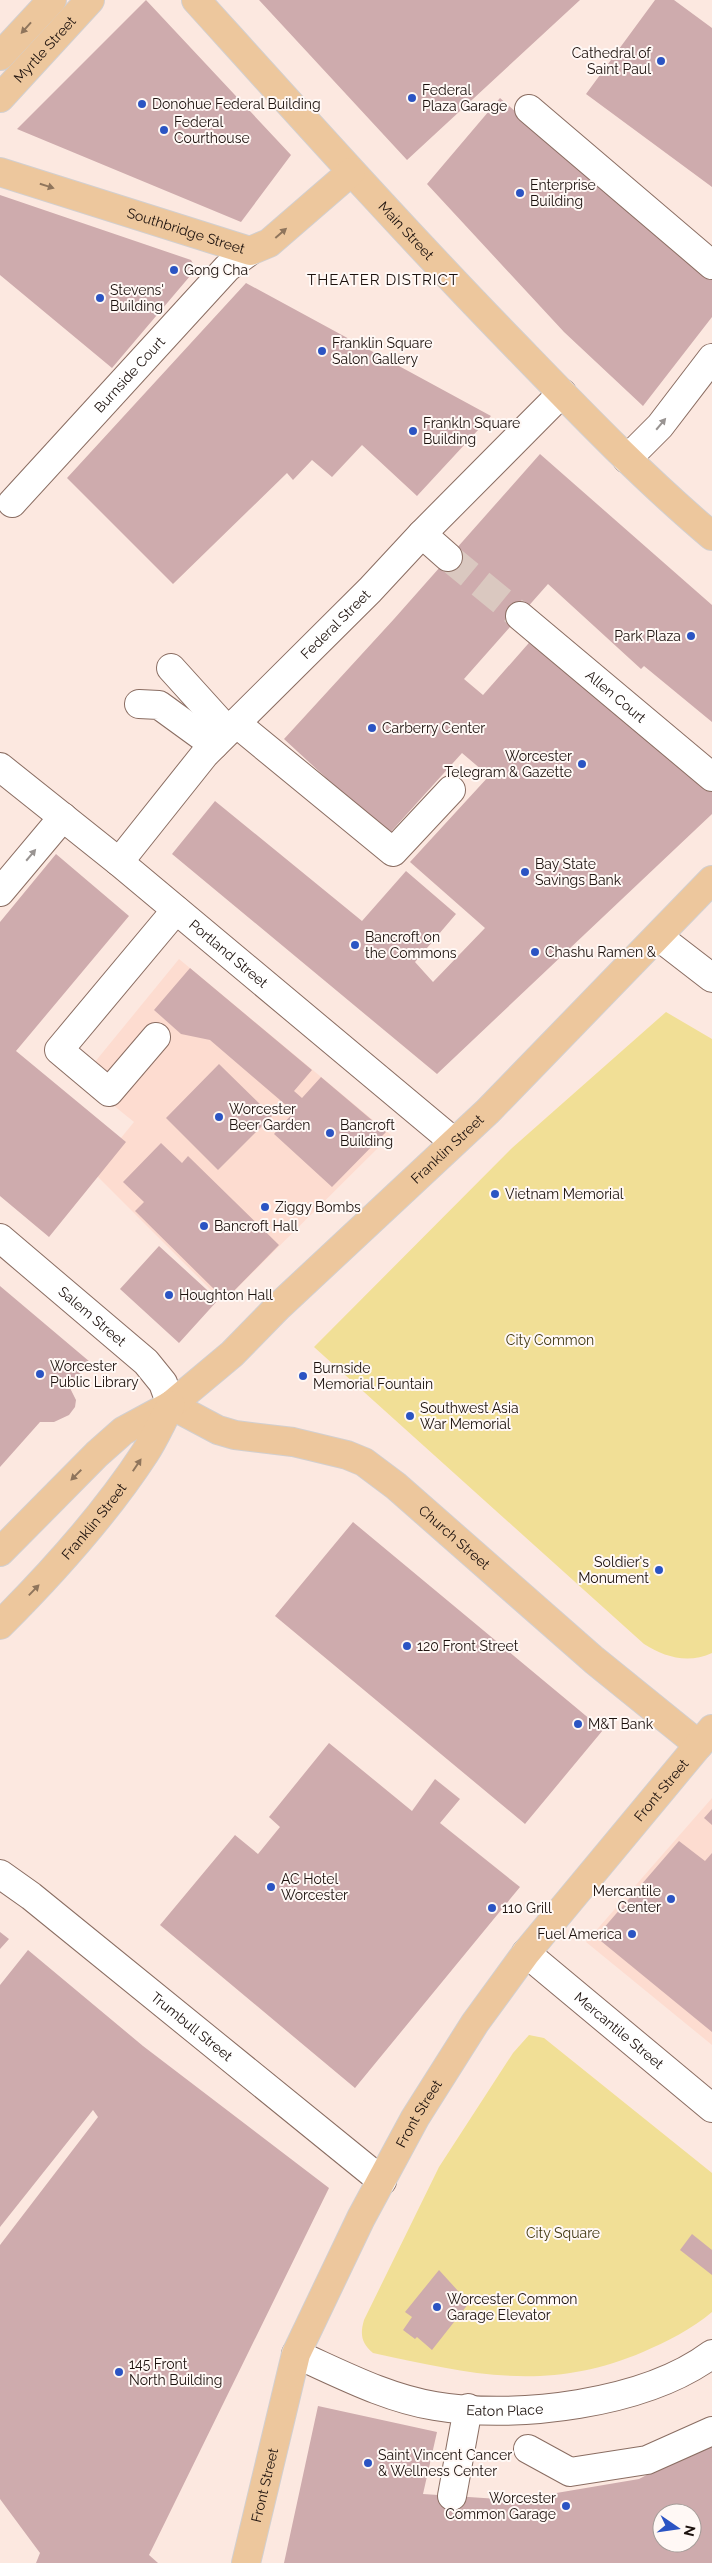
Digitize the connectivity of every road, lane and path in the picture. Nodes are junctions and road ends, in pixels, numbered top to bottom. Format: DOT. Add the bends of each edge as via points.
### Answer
graph roads {
  1 [pos="52,0"];
  2 [pos="90,0"];
  3 [pos="196,0"];
  4 [pos="0,56"];
  5 [pos="0,98"];
  6 [pos="529,109"];
  7 [pos="0,172"];
  8 [pos="351,172"];
  9 [pos="250,251"];
  10 [pos="712,265"];
  11 [pos="712,358"];
  12 [pos="562,393"];
  13 [pos="627,459"];
  14 [pos="12,503"];
  15 [pos="422,534"];
  16 [pos="712,536"];
  17 [pos="448,557"];
  18 [pos="520,616"];
  19 [pos="171,668"];
  20 [pos="139,704"];
  21 [pos="226,733"];
  22 [pos="0,767"];
  23 [pos="712,778"];
  24 [pos="452,790"];
  25 [pos="63,817"];
  26 [pos="119,862"];
  27 [pos="712,880"];
  28 [pos="0,892"];
  29 [pos="176,910"];
  30 [pos="659,937"];
  31 [pos="712,978"];
  32 [pos="156,1037"];
  33 [pos="454,1142"];
  34 [pos="0,1238"];
  35 [pos="171,1406"];
  36 [pos="0,1552"];
  37 [pos="0,1625"];
  38 [pos="705,1737"];
  39 [pos="0,1874"];
  40 [pos="526,1953"];
  41 [pos="712,2108"];
  42 [pos="382,2181"];
  43 [pos="296,2354"];
  44 [pos="712,2354"];
  45 [pos="468,2408"];
  46 [pos="712,2431"];
  47 [pos="528,2449"];
  48 [pos="452,2496"];
  49 [pos="246,2563"];
  1 -- 4 [label="main road, Myrtle Street, one-way"];
  2 -- 5 [label="main road, Myrtle Street"];
  3 -- 8 [label="main road, Main Street"];
  6 -- 10 [label="street"];
  7 -- 9 [label="main road, Southbridge Street, one-way"];
  9 -- 8 [label="main road, Southbridge Street, one-way" via="269,243"];
  8 -- 12 [label="main road, Main Street"];
  9 -- 14 [label="street, Burnside Court" via="227,268"];
  13 -- 11 [label="street, one-way" via="660,426"];
  12 -- 13 [label="main road, Main Street"];
  12 -- 15 [label="street, Federal Street"];
  13 -- 16 [label="main road, Main Street"];
  15 -- 17 [label="street"];
  15 -- 21 [label="street, Federal Street"];
  18 -- 23 [label="street, Allen Court"];
  19 -- 21 [label="street"];
  20 -- 21 [label="street" via="159,705"];
  21 -- 24 [label="street" via="392,852"];
  21 -- 26 [label="street, Federal Street"];
  22 -- 25 [label="street, Portland Street"];
  25 -- 26 [label="street, Portland Street"];
  28 -- 25 [label="street, one-way"];
  26 -- 29 [label="street, Portland Street"];
  27 -- 30 [label="main road, Franklin Street"];
  29 -- 32 [label="street" via="59,1050 109,1092"];
  29 -- 33 [label="street, Portland Street"];
  30 -- 31 [label="street"];
  30 -- 33 [label="main road, Franklin Street"];
  33 -- 35 [label="main road, Franklin Street" via="278,1306 232,1354"];
  34 -- 35 [label="street, Salem Street" via="146,1362 163,1383"];
  35 -- 36 [label="main road, Franklin Street, one-way" via="123,1431"];
  37 -- 35 [label="main road, Franklin Street, one-way" via="95,1522 146,1451"];
  35 -- 38 [label="main road, Church Street" via="235,1435 325,1448 364,1462 396,1486 594,1660"];
  38 -- 40 [label="main road, Front Street"];
  39 -- 42 [label="street, Trumbull Street"];
  40 -- 41 [label="street, Mercantile Street"];
  40 -- 42 [label="main road, Front Street" via="430,2094"];
  42 -- 43 [label="main road, Front Street"];
  43 -- 45 [label="street, Eaton Place" via="375,2390 434,2406"];
  43 -- 49 [label="main road, Front Street"];
  44 -- 45 [label="street, Eaton Place" via="697,2365 635,2391 568,2405 503,2411"];
  45 -- 48 [label="street"];
  46 -- 47 [label="street" via="647,2460 570,2472"];
}
